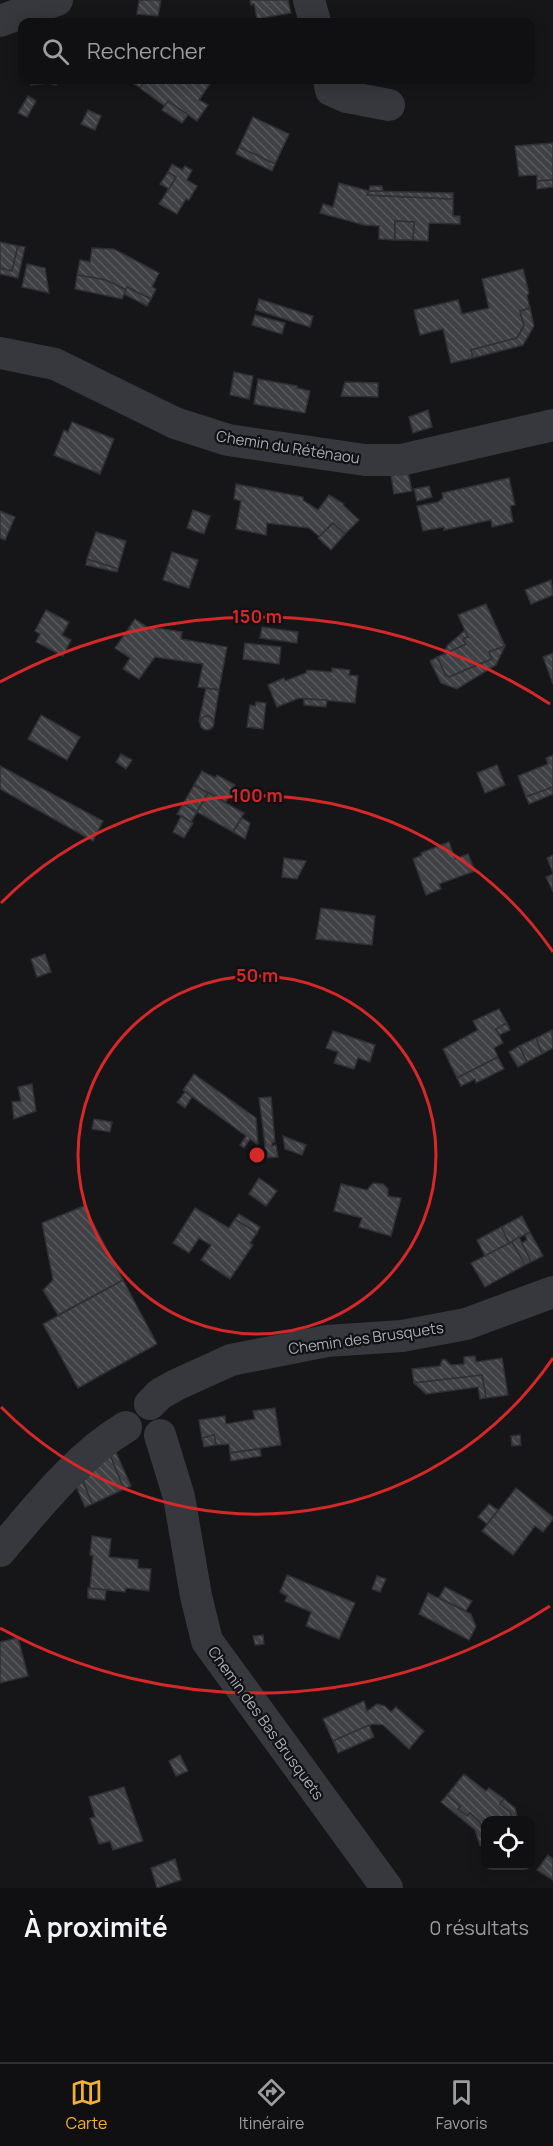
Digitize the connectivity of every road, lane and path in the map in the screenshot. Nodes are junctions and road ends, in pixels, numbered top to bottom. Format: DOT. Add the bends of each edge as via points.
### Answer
graph roads {
  1 [pos="57,0"];
  2 [pos="309,0"];
  3 [pos="314,18"];
  4 [pos="0,21"];
  5 [pos="330,84"];
  6 [pos="389,105"];
  7 [pos="0,353"];
  8 [pos="553,425"];
  9 [pos="553,1292"];
  10 [pos="150,1404"];
  11 [pos="126,1426"];
  12 [pos="160,1435"];
  13 [pos="0,1551"];
  14 [pos="387,1888"];
  1 -- 4 [label="street"];
  2 -- 3 [label="street"];
  5 -- 6 [label="street" via="331,90 347,97"];
  7 -- 8 [label="street, Chemin du Réténaou" via="55,364 175,423 228,440 365,460 401,460"];
  9 -- 10 [label="street, Chemin des Brusquets" via="466,1324 402,1336 327,1341 231,1360 176,1385"];
  10 -- 11 [label="street" via="133,1408"];
  10 -- 12 [label="street" via="163,1417"];
  11 -- 12 [label="street" via="130,1436 142,1442"];
  11 -- 13 [label="street" via="59,1482"];
  12 -- 14 [label="street, Chemin des Bas Brusquets" via="179,1497 207,1641"];
}
